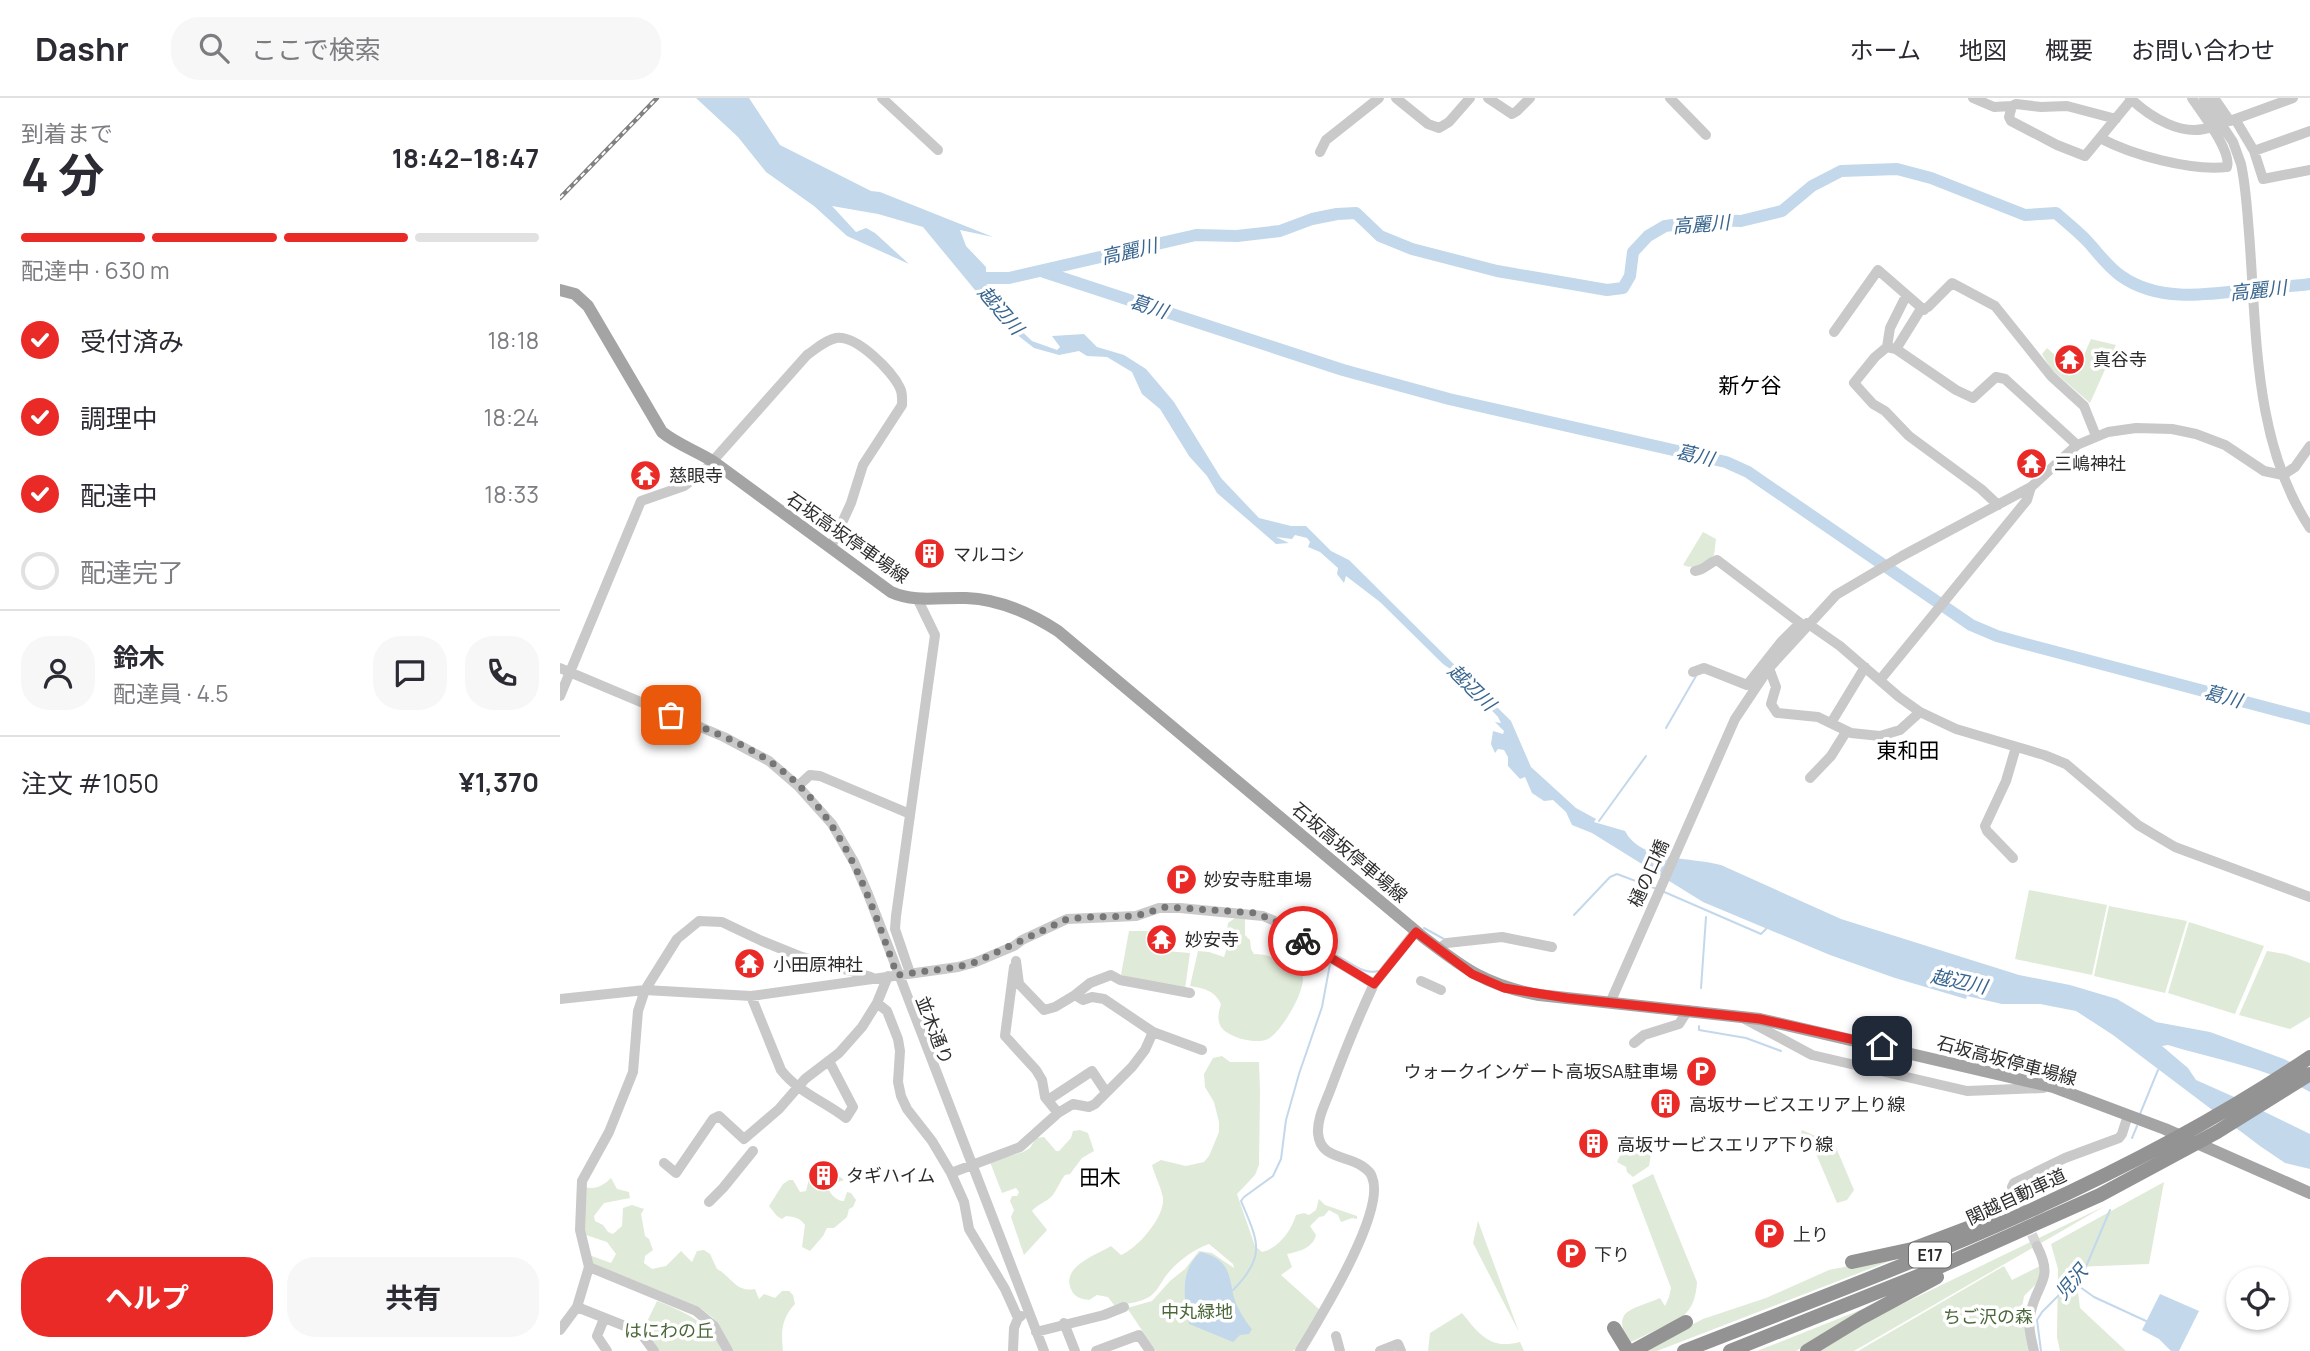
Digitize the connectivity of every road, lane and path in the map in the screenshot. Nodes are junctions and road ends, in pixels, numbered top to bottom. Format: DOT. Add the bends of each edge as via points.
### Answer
graph roads {
  1 [pos="882,98"];
  2 [pos="1379,98"];
  3 [pos="1396,98"];
  4 [pos="1470,98"];
  5 [pos="1488,98"];
  6 [pos="1530,98"];
  7 [pos="1670,98"];
  8 [pos="1973,98"];
  9 [pos="2192,98"];
  10 [pos="2204,98"];
  11 [pos="2293,98"];
  12 [pos="2130,99"];
  13 [pos="2217,99"];
  14 [pos="2012,106"];
  15 [pos="2116,119"];
  16 [pos="2235,119"];
  17 [pos="2211,127"];
  18 [pos="2310,131"];
  19 [pos="1706,135"];
  20 [pos="2100,138"];
  21 [pos="938,150"];
  22 [pos="2254,151"];
  23 [pos="1320,152"];
  24 [pos="2310,170"];
  25 [pos="560,290"];
  26 [pos="1906,296"];
  27 [pos="1924,310"];
  28 [pos="1834,332"];
  29 [pos="1892,348"];
  30 [pos="2096,436"];
  31 [pos="2077,445"];
  32 [pos="2310,446"];
  33 [pos="714,462"];
  34 [pos="2283,475"];
  35 [pos="2031,487"];
  36 [pos="1998,505"];
  37 [pos="2310,528"];
  38 [pos="831,548"];
  39 [pos="1695,571"];
  40 [pos="918,600"];
  41 [pos="1804,624"];
  42 [pos="1865,667"];
  43 [pos="1769,668"];
  44 [pos="565,670"];
  45 [pos="1693,672"];
  46 [pos="1880,680"];
  47 [pos="560,696"];
  48 [pos="1920,712"];
  49 [pos="1830,723"];
  50 [pos="1846,732"];
  51 [pos="2016,747"];
  52 [pos="1810,778"];
  53 [pos="798,786"];
  54 [pos="910,814"];
  55 [pos="2013,858"];
  56 [pos="2310,897"];
  57 [pos="1416,932"];
  58 [pos="1014,946"];
  59 [pos="1552,947"];
  60 [pos="1438,949"];
  61 [pos="1016,961"];
  62 [pos="909,973"];
  63 [pos="893,975"];
  64 [pos="871,978"];
  65 [pos="1421,981"];
  66 [pos="1374,984"];
  67 [pos="645,990"];
  68 [pos="1441,990"];
  69 [pos="1190,993"];
  70 [pos="1075,995"];
  71 [pos="751,996"];
  72 [pos="560,999"];
  73 [pos="877,1003"];
  74 [pos="1610,1003"];
  75 [pos="1688,1010"];
  76 [pos="1739,1016"];
  77 [pos="1153,1032"];
  78 [pos="1634,1044"];
  79 [pos="1202,1050"];
  80 [pos="2310,1057"];
  81 [pos="829,1061"];
  82 [pos="2310,1074"];
  83 [pos="796,1087"];
  84 [pos="2053,1087"];
  85 [pos="1105,1092"];
  86 [pos="1048,1100"];
  87 [pos="1058,1113"];
  88 [pos="2135,1118"];
  89 [pos="2154,1149"];
  90 [pos="753,1151"];
  91 [pos="664,1163"];
  92 [pos="951,1173"];
  93 [pos="2014,1193"];
  94 [pos="2310,1193"];
  95 [pos="2100,1195"];
  96 [pos="709,1202"];
  97 [pos="2037,1246"];
  98 [pos="1852,1262"];
  99 [pos="589,1266"];
  100 [pos="577,1307"];
  101 [pos="1124,1307"];
  102 [pos="1029,1313"];
  103 [pos="604,1318"];
  104 [pos="1017,1318"];
  105 [pos="1686,1322"];
  106 [pos="1064,1323"];
  107 [pos="1614,1328"];
  108 [pos="560,1330"];
  109 [pos="1036,1332"];
  110 [pos="1336,1336"];
  111 [pos="1628,1348"];
  112 [pos="607,1351"];
  113 [pos="654,1351"];
  114 [pos="728,1351"];
  115 [pos="1013,1351"];
  116 [pos="1044,1351"];
  117 [pos="1075,1351"];
  118 [pos="1097,1351"];
  119 [pos="1150,1351"];
  120 [pos="1300,1351"];
  121 [pos="1340,1351"];
  122 [pos="1380,1351"];
  123 [pos="1401,1351"];
  124 [pos="1684,1351"];
  125 [pos="1730,1351"];
  126 [pos="1807,1351"];
  127 [pos="2034,1351"];
  1 -- 21 [label="street"];
  2 -- 23 [label="street" via="1326,140"];
  3 -- 4 [label="street" via="1440,128"];
  5 -- 6 [label="street" via="1512,114"];
  7 -- 19 [label="street"];
  8 -- 14 [label="street" via="1994,107"];
  9 -- 17 [label="street"];
  10 -- 34 [label="street" via="2238,152 2244,174 2266,413"];
  11 -- 16 [label="street"];
  12 -- 15 [label="street"];
  12 -- 17 [label="street" via="2158,119 2187,130"];
  13 -- 16 [label="street" via="2230,121"];
  14 -- 15 [label="street" via="2067,106"];
  14 -- 20 [label="street" via="2011,121 2081,156"];
  15 -- 20 [label="street"];
  16 -- 22 [label="street"];
  17 -- 20 [label="street" via="2227,167 2187,165"];
  18 -- 22 [label="street"];
  22 -- 24 [label="street" via="2263,179"];
  25 -- 33 [label="main road, 石坂高坂停車場線" via="575,294 588,306 662,432"];
  26 -- 27 [label="street"];
  26 -- 28 [label="street" via="1878,270"];
  26 -- 29 [label="street" via="1890,328"];
  27 -- 29 [label="street"];
  27 -- 30 [label="street" via="1952,283 1995,306 2051,376 2084,406"];
  29 -- 31 [label="street" via="1973,398 1996,377 2005,379"];
  29 -- 36 [label="street" via="1875,357 1854,383 1909,436"];
  30 -- 31 [label="street"];
  30 -- 34 [label="street" via="2136,428 2196,434 2225,445 2264,471"];
  31 -- 35 [label="street"];
  32 -- 34 [label="street"];
  33 -- 38 [label="main road, 石坂高坂停車場線"];
  33 -- 38 [label="street" via="807,355 836,338 850,339 863,348 895,380 902,405 863,465"];
  33 -- 44 [label="street" via="684,486 641,501"];
  34 -- 37 [label="street"];
  35 -- 36 [label="street"];
  35 -- 46 [label="street" via="2027,500"];
  36 -- 41 [label="street" via="1867,575"];
  38 -- 40 [label="main road, 石坂高坂停車場線" via="891,592"];
  39 -- 41 [label="street" via="1717,560"];
  40 -- 54 [label="street" via="935,635"];
  40 -- 57 [label="main road, 石坂高坂停車場線" via="989,601 1058,631"];
  41 -- 42 [label="street"];
  41 -- 43 [label="street, 樋の口橋"];
  41 -- 45 [label="street" via="1781,642 1747,685 1704,668"];
  42 -- 46 [label="street"];
  42 -- 49 [label="street"];
  43 -- 49 [label="street" via="1776,687 1774,711"];
  43 -- 74 [label="street, 樋の口橋" via="1735,719"];
  44 -- 47 [label="street"];
  44 -- 53 [label="street, 並木通り" via="740,744"];
  46 -- 48 [label="street"];
  48 -- 50 [label="street" via="1890,734"];
  48 -- 51 [label="street" via="1956,729"];
  49 -- 50 [label="street"];
  50 -- 52 [label="street"];
  51 -- 55 [label="street" via="1985,826"];
  51 -- 56 [label="street" via="2074,769 2138,825 2175,847"];
  53 -- 54 [label="street" via="810,775 820,776"];
  53 -- 63 [label="street, 並木通り" via="844,843 868,894"];
  54 -- 62 [label="street" via="895,929"];
  57 -- 60 [label="main road, 石坂高坂停車場線"];
  57 -- 66 [label="street"];
  58 -- 61 [label="street"];
  58 -- 62 [label="street" via="958,967"];
  58 -- 66 [label="street" via="1067,919 1136,916 1166,907 1256,913 1286,926"];
  59 -- 60 [label="street" via="1502,937 1447,943"];
  60 -- 74 [label="main road, 石坂高坂停車場線" via="1472,974 1504,988"];
  61 -- 70 [label="street" via="1019,984 1044,1010"];
  61 -- 86 [label="street" via="1005,1036 1042,1080"];
  62 -- 63 [label="street"];
  63 -- 64 [label="street"];
  63 -- 73 [label="street"];
  63 -- 102 [label="street, 並木通り"];
  64 -- 67 [label="street" via="799,956 722,922 699,921 677,939"];
  64 -- 71 [label="street"];
  65 -- 68 [label="street"];
  66 -- 120 [label="street" via="1319,1120 1318,1134 1320,1144 1332,1156 1360,1164 1372,1175 1367,1228"];
  67 -- 71 [label="street"];
  67 -- 72 [label="street"];
  67 -- 99 [label="street" via="638,1011 633,1072 609,1132 582,1181 580,1230"];
  69 -- 70 [label="street" via="1111,975"];
  70 -- 77 [label="street" via="1083,1000 1104,999"];
  71 -- 83 [label="street" via="781,1070"];
  73 -- 81 [label="street" via="852,1040"];
  73 -- 92 [label="street" via="887,1011 898,1039 901,1096"];
  74 -- 75 [label="main road, 石坂高坂停車場線"];
  75 -- 76 [label="main road, 石坂高坂停車場線"];
  75 -- 78 [label="street" via="1675,1026"];
  76 -- 84 [label="main road, 石坂高坂停車場線"];
  76 -- 84 [label="street" via="1812,1055 1967,1091"];
  77 -- 79 [label="street"];
  77 -- 85 [label="street" via="1132,1067"];
  80 -- 89 [label="highway, 関越自動車道 / E17"];
  81 -- 83 [label="street"];
  81 -- 83 [label="street" via="853,1107 846,1118"];
  82 -- 95 [label="highway, 関越自動車道 / E17"];
  83 -- 91 [label="street" via="779,1110 744,1139 721,1116 716,1117 676,1173"];
  84 -- 88 [label="main road, 石坂高坂停車場線"];
  85 -- 86 [label="street" via="1092,1071"];
  85 -- 87 [label="street" via="1089,1107 1073,1104"];
  86 -- 87 [label="street"];
  87 -- 92 [label="street" via="1020,1147"];
  88 -- 93 [label="street" via="2119,1138 2014,1183"];
  88 -- 94 [label="main road, 石坂高坂停車場線"];
  89 -- 98 [label="highway" via="1912,1249"];
  89 -- 124 [label="highway, 関越自動車道 / E17" via="1958,1244"];
  90 -- 96 [label="street"];
  92 -- 104 [label="street" via="964,1202 969,1229"];
  95 -- 125 [label="highway, 関越自動車道 / E17" via="1928,1272"];
  95 -- 126 [label="highway" via="1906,1293"];
  97 -- 127 [label="street" via="2045,1270 2029,1320"];
  99 -- 100 [label="street"];
  99 -- 114 [label="street" via="696,1311 714,1326"];
  100 -- 103 [label="street"];
  100 -- 108 [label="street"];
  101 -- 106 [label="street"];
  102 -- 104 [label="street"];
  102 -- 109 [label="street, 並木通り"];
  103 -- 112 [label="street" via="597,1336"];
  103 -- 113 [label="street" via="640,1332"];
  104 -- 115 [label="street"];
  105 -- 111 [label="highway"];
  106 -- 109 [label="street"];
  106 -- 117 [label="street"];
  107 -- 111 [label="highway"];
  109 -- 116 [label="street, 並木通り"];
  110 -- 121 [label="street"];
  118 -- 119 [label="street" via="1139,1335"];
  122 -- 123 [label="street" via="1398,1344"];
}
